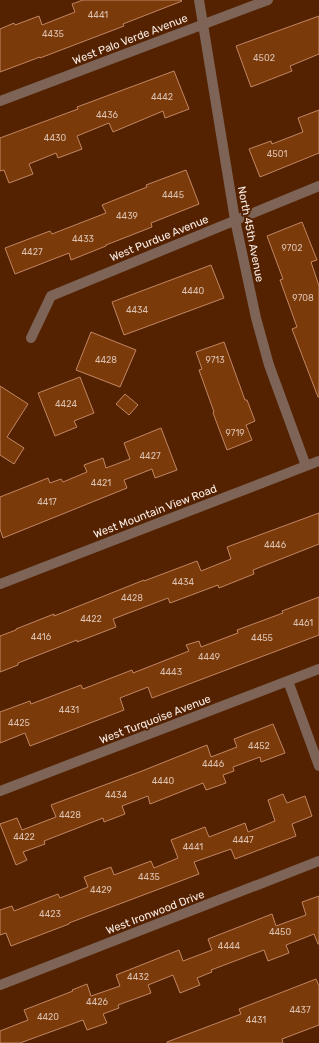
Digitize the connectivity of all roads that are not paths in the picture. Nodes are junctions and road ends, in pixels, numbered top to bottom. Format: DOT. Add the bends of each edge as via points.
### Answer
graph roads {
  1 [pos="199,0"];
  2 [pos="268,0"];
  3 [pos="203,25"];
  4 [pos="0,101"];
  5 [pos="319,186"];
  6 [pos="235,220"];
  7 [pos="31,338"];
  8 [pos="319,461"];
  9 [pos="306,466"];
  10 [pos="0,584"];
  11 [pos="319,668"];
  12 [pos="288,681"];
  13 [pos="319,766"];
  14 [pos="0,791"];
  15 [pos="319,862"];
  16 [pos="0,985"];
  1 -- 3 [label="street, North 45th Avenue"];
  2 -- 3 [label="street, West Palo Verde Avenue"];
  3 -- 4 [label="street, West Palo Verde Avenue"];
  3 -- 6 [label="street, North 45th Avenue"];
  5 -- 6 [label="street, West Purdue Avenue"];
  6 -- 7 [label="street, West Purdue Avenue" via="51,296"];
  6 -- 9 [label="street, North 45th Avenue" via="262,342"];
  8 -- 9 [label="street, West Mountain View Road"];
  9 -- 10 [label="street, West Mountain View Road"];
  11 -- 12 [label="street, West Turquoise Avenue"];
  12 -- 13 [label="street"];
  12 -- 14 [label="street, West Turquoise Avenue"];
  15 -- 16 [label="street, West Ironwood Drive"];
}
